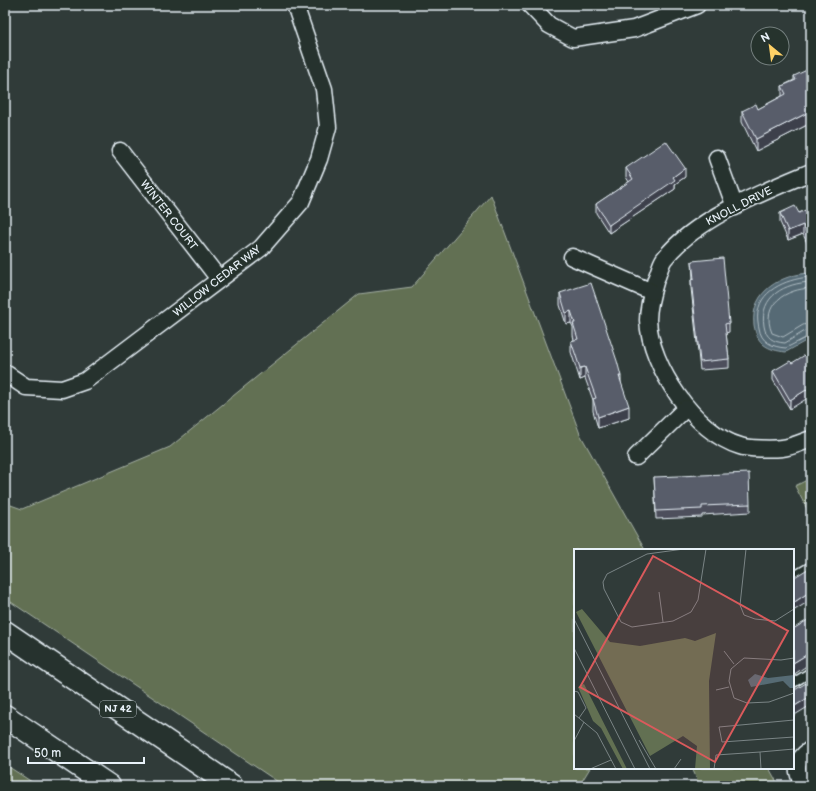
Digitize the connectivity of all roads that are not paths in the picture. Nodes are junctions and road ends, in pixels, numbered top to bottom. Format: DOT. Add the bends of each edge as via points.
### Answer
graph roads {
  1 [pos="295,5"];
  2 [pos="530,5"];
  3 [pos="697,5"];
  4 [pos="120,151"];
  5 [pos="716,158"];
  6 [pos="811,172"];
  7 [pos="735,207"];
  8 [pos="572,257"];
  9 [pos="219,280"];
  10 [pos="652,292"];
  11 [pos="5,373"];
  12 [pos="686,408"];
  13 [pos="811,439"];
  14 [pos="636,457"];
  15 [pos="811,566"];
  16 [pos="794,577"];
  17 [pos="5,632"];
  18 [pos="811,672"];
  19 [pos="794,682"];
  20 [pos="5,716"];
  21 [pos="151,731"];
  22 [pos="811,749"];
  23 [pos="109,786"];
  24 [pos="232,786"];
  25 [pos="244,786"];
  26 [pos="804,786"];
  1 -- 9 [label="street, WILLOW CEDAR WAY" via="324,89 328,127 301,202 261,248"];
  2 -- 3 [label="street" via="549,25 573,38 634,29"];
  4 -- 9 [label="street, WINTER COURT"];
  5 -- 7 [label="street"];
  6 -- 7 [label="street, KNOLL DRIVE"];
  7 -- 10 [label="street, KNOLL DRIVE" via="714,217 683,238 663,261"];
  8 -- 10 [label="street"];
  9 -- 11 [label="street, WILLOW CEDAR WAY" via="85,381 62,389 26,387"];
  10 -- 12 [label="street, KNOLL DRIVE" via="648,320 655,350 669,381"];
  12 -- 13 [label="street, KNOLL DRIVE" via="714,434 740,446 782,448"];
  12 -- 14 [label="street"];
  15 -- 16 [label="lane"];
  17 -- 21 [label="highway, NJ 42"];
  18 -- 19 [label="lane"];
  20 -- 23 [label="highway"];
  21 -- 24 [label="highway, NJ 42"];
  21 -- 25 [label="highway"];
  22 -- 26 [label="street" via="798,763 798,771"];
}
